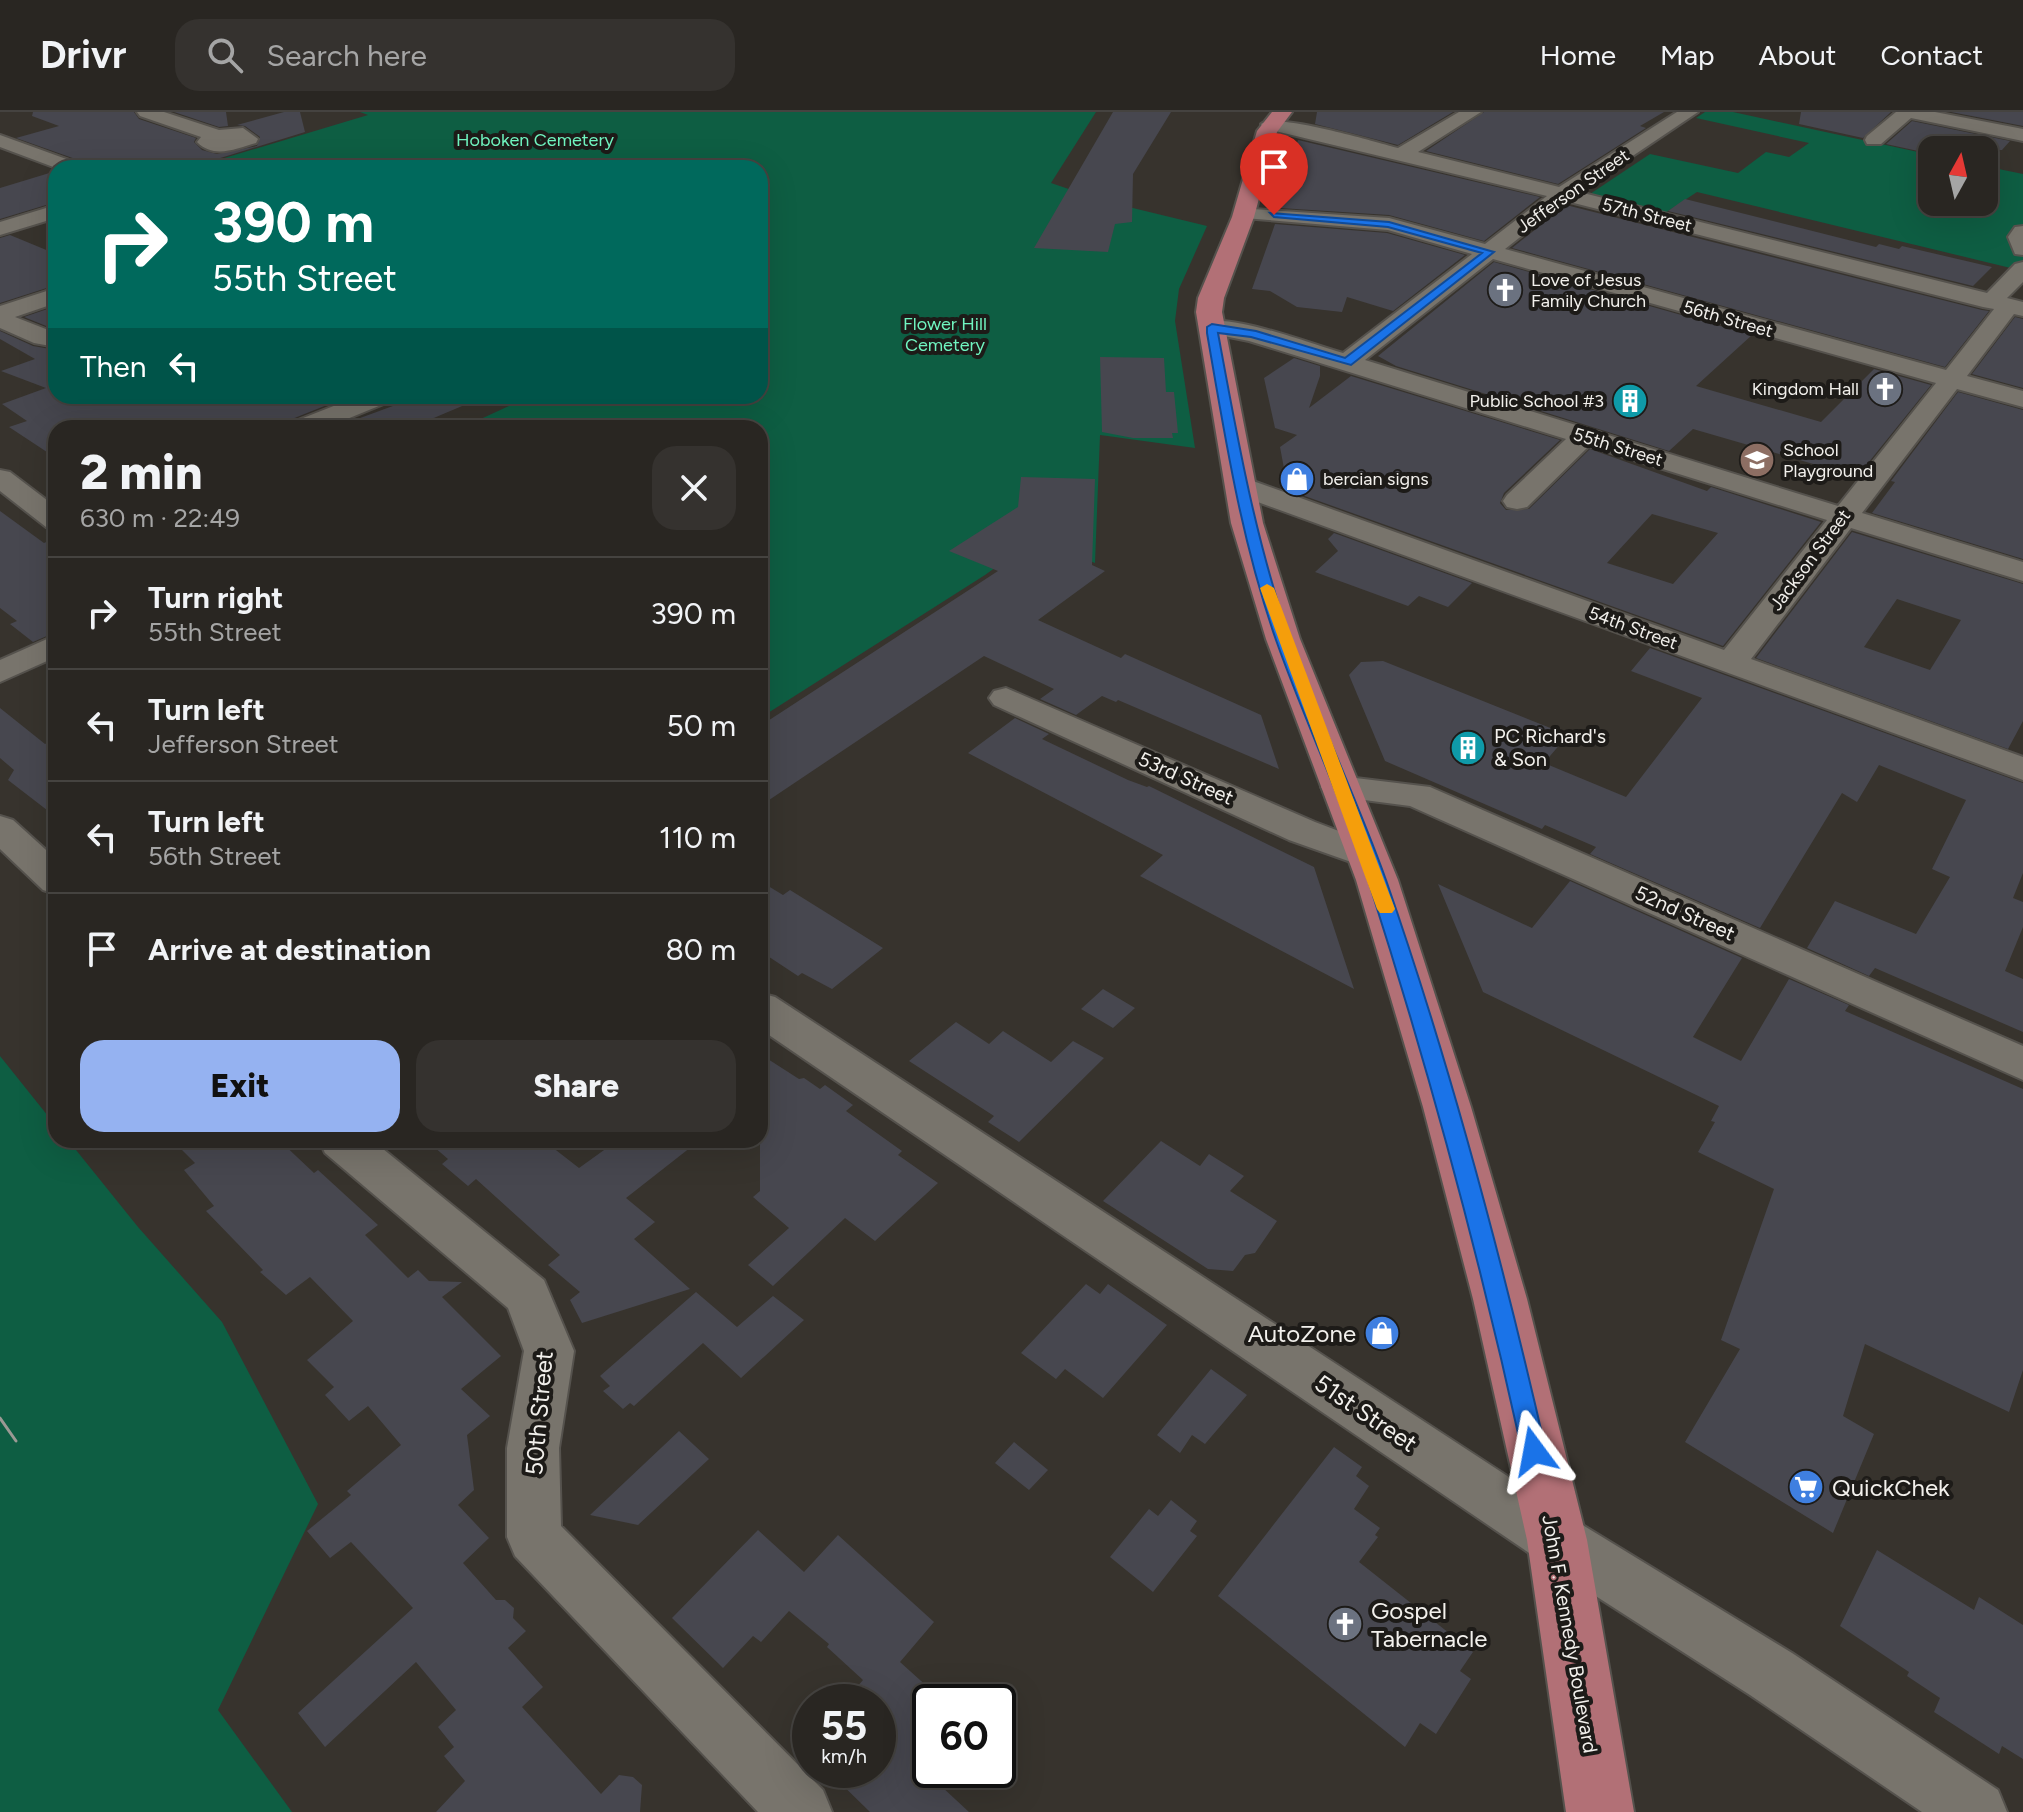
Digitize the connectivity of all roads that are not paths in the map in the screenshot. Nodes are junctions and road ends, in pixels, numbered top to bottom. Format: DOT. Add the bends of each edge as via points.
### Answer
graph roads {
  1 [pos="146,112"];
  2 [pos="1472,112"];
  3 [pos="1689,112"];
  4 [pos="1907,112"];
  5 [pos="1269,116"];
  6 [pos="2023,135"];
  7 [pos="217,136"];
  8 [pos="1874,140"];
  9 [pos="0,141"];
  10 [pos="31,151"];
  11 [pos="1401,154"];
  12 [pos="0,160"];
  13 [pos="53,160"];
  14 [pos="1563,194"];
  15 [pos="1244,212"];
  16 [pos="48,214"];
  17 [pos="0,229"];
  18 [pos="2023,232"];
  19 [pos="2023,249"];
  20 [pos="1489,252"];
  21 [pos="2023,269"];
  22 [pos="48,298"];
  23 [pos="2008,305"];
  24 [pos="0,316"];
  25 [pos="1212,327"];
  26 [pos="48,339"];
  27 [pos="1347,362"];
  28 [pos="1950,380"];
  29 [pos="2023,399"];
  30 [pos="362,404"];
  31 [pos="322,420"];
  32 [pos="1584,436"];
  33 [pos="0,478"];
  34 [pos="1243,487"];
  35 [pos="1517,501"];
  36 [pos="48,515"];
  37 [pos="1844,517"];
  38 [pos="2023,572"];
  39 [pos="48,649"];
  40 [pos="1731,663"];
  41 [pos="0,672"];
  42 [pos="1006,698"];
  43 [pos="2023,769"];
  44 [pos="1339,787"];
  45 [pos="0,828"];
  46 [pos="1368,856"];
  47 [pos="48,873"];
  48 [pos="768,1013"];
  49 [pos="2023,1064"];
  50 [pos="351,1148"];
  51 [pos="1557,1540"];
  52 [pos="801,1812"];
  53 [pos="1600,1812"];
  54 [pos="1976,1812"];
  1 -- 7 [label="street"];
  2 -- 11 [label="street"];
  3 -- 14 [label="street, Jefferson Street"];
  4 -- 6 [label="street"];
  4 -- 8 [label="street"];
  5 -- 11 [label="street, 57th Street"];
  5 -- 15 [label="main road, John F. Kennedy Boulevard"];
  9 -- 10 [label="street"];
  10 -- 12 [label="street"];
  10 -- 13 [label="street"];
  11 -- 14 [label="street, 57th Street"];
  14 -- 20 [label="street, Jefferson Street"];
  14 -- 23 [label="street, 57th Street"];
  15 -- 20 [label="street, 56th Street" via="1389,224"];
  15 -- 25 [label="main road, John F. Kennedy Boulevard" via="1211,298"];
  16 -- 17 [label="street"];
  18 -- 19 [label="street"];
  20 -- 27 [label="street, Jefferson Street"];
  20 -- 28 [label="street, 56th Street"];
  21 -- 23 [label="street, Jackson Street"];
  22 -- 24 [label="street"];
  23 -- 28 [label="street, Jackson Street"];
  24 -- 26 [label="street"];
  25 -- 27 [label="street, 55th Street"];
  25 -- 34 [label="main road, John F. Kennedy Boulevard"];
  27 -- 32 [label="street, 55th Street"];
  28 -- 29 [label="street, 56th Street"];
  28 -- 37 [label="street, Jackson Street"];
  30 -- 31 [label="street"];
  32 -- 35 [label="street"];
  32 -- 37 [label="street, 55th Street"];
  33 -- 36 [label="street"];
  34 -- 40 [label="street, 54th Street"];
  34 -- 44 [label="main road, John F. Kennedy Boulevard" via="1247,523 1275,613"];
  37 -- 38 [label="street, 55th Street"];
  37 -- 40 [label="street, Jackson Street"];
  39 -- 41 [label="street"];
  40 -- 43 [label="street, 54th Street"];
  42 -- 46 [label="street, 53rd Street"];
  44 -- 46 [label="main road, John F. Kennedy Boulevard"];
  44 -- 49 [label="street, 52nd Street" via="1417,795"];
  45 -- 47 [label="street"];
  46 -- 51 [label="main road, John F. Kennedy Boulevard" via="1481,1229"];
  48 -- 51 [label="street, 51st Street"];
  50 -- 52 [label="street, 50th Street" via="527,1295 549,1351 533,1448 534,1537"];
  51 -- 53 [label="main road, John F. Kennedy Boulevard"];
  51 -- 54 [label="street, 51st Street" via="1771,1674"];
}
